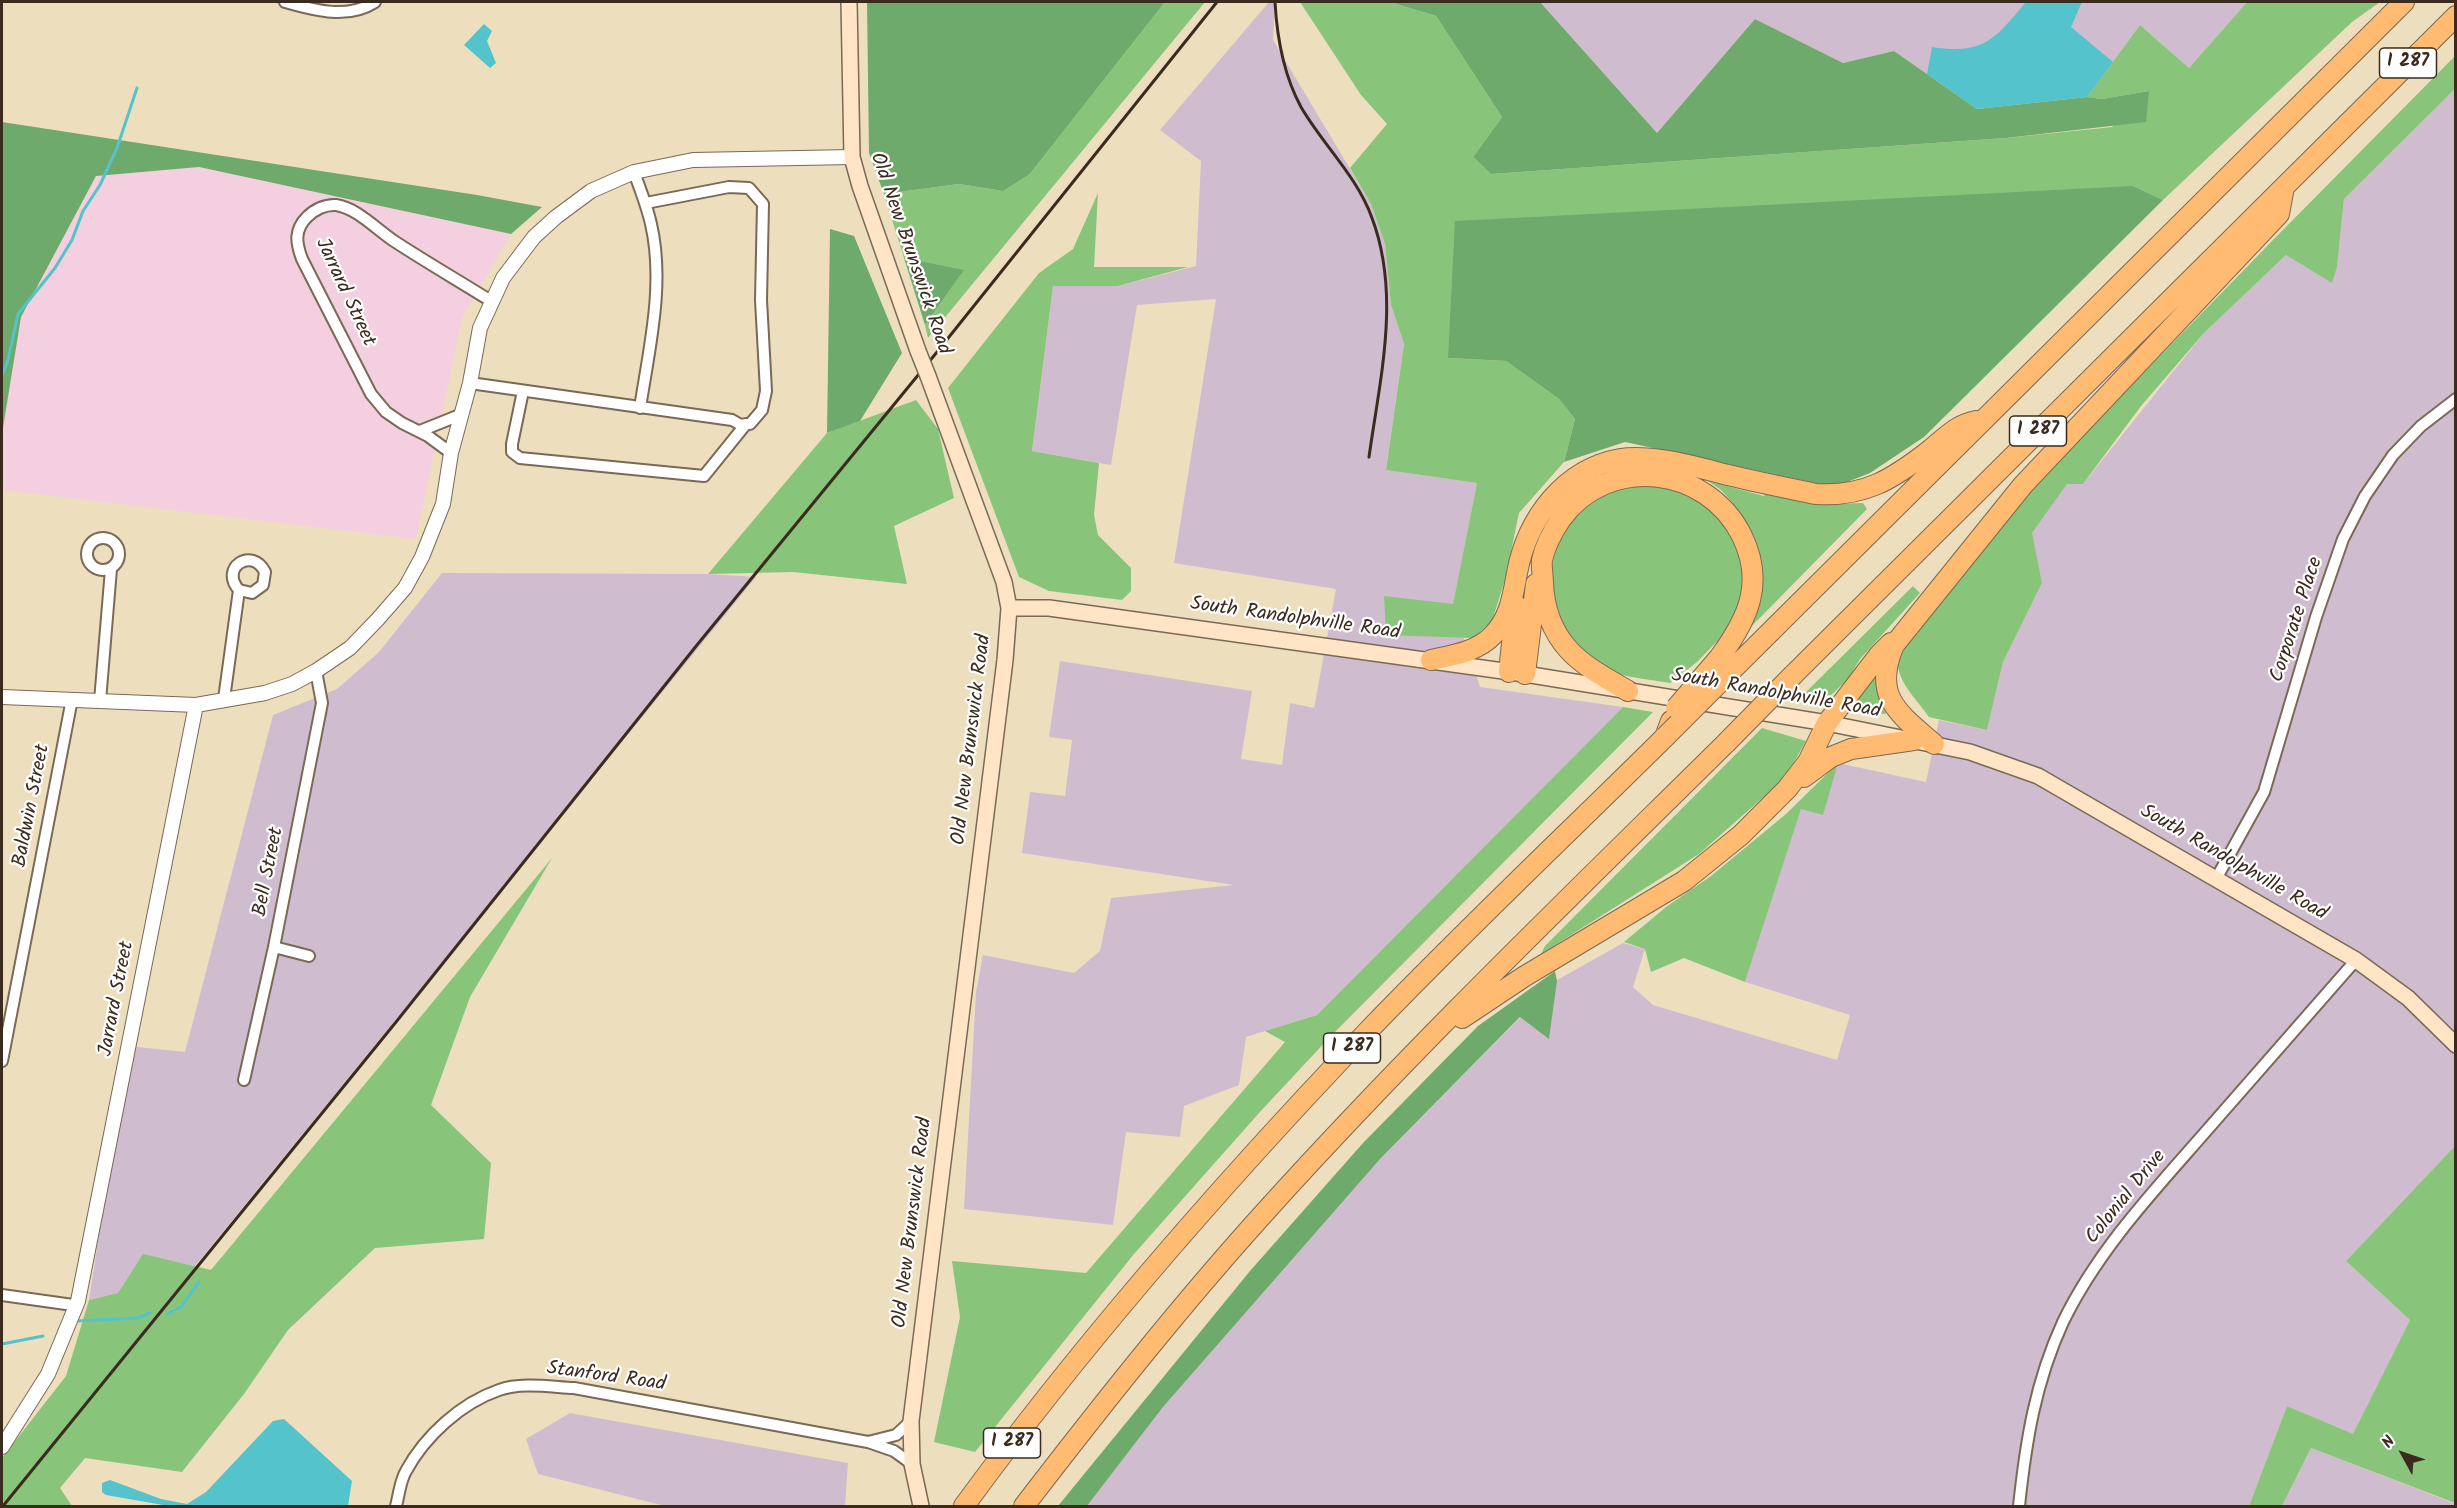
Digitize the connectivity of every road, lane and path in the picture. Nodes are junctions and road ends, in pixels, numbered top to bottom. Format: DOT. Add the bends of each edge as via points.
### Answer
graph roads {
  1 [pos="285,2"];
  2 [pos="375,2"];
  3 [pos="849,2"];
  4 [pos="2404,2"];
  5 [pos="2456,16"];
  6 [pos="852,157"];
  7 [pos="634,172"];
  8 [pos="2284,187"];
  9 [pos="646,203"];
  10 [pos="491,301"];
  11 [pos="470,383"];
  12 [pos="523,391"];
  13 [pos="2456,399"];
  14 [pos="640,408"];
  15 [pos="460,416"];
  16 [pos="1984,420"];
  17 [pos="746,424"];
  18 [pos="420,430"];
  19 [pos="451,453"];
  20 [pos="1541,561"];
  21 [pos="111,569"];
  22 [pos="239,590"];
  23 [pos="1514,596"];
  24 [pos="1009,608"];
  25 [pos="1908,626"];
  26 [pos="1431,660"];
  27 [pos="1726,664"];
  28 [pos="316,670"];
  29 [pos="1517,673"];
  30 [pos="1628,691"];
  31 [pos="2,697"];
  32 [pos="72,699"];
  33 [pos="224,699"];
  34 [pos="100,701"];
  35 [pos="196,705"];
  36 [pos="1827,723"];
  37 [pos="1914,740"];
  38 [pos="1934,744"];
  39 [pos="1787,789"];
  40 [pos="2216,879"];
  41 [pos="274,947"];
  42 [pos="309,956"];
  43 [pos="2356,960"];
  44 [pos="1425,1042"];
  45 [pos="2456,1046"];
  46 [pos="2,1061"];
  47 [pos="244,1080"];
  48 [pos="2,1295"];
  49 [pos="78,1301"];
  50 [pos="911,1421"];
  51 [pos="868,1442"];
  52 [pos="2,1447"];
  53 [pos="912,1464"];
  54 [pos="396,1506"];
  55 [pos="921,1506"];
  56 [pos="964,1506"];
  57 [pos="1024,1506"];
  58 [pos="2019,1506"];
  1 -- 2 [label="street" via="325,12 350,11"];
  3 -- 6 [label="main road, Old New Brunswick Road"];
  4 -- 16 [label="highway, I 287"];
  5 -- 8 [label="highway, I 287"];
  6 -- 7 [label="street" via="693,160"];
  6 -- 24 [label="main road, Old New Brunswick Road, bridge" via="918,351 1001,570"];
  7 -- 9 [label="street"];
  7 -- 10 [label="street" via="591,192 556,217 517,258"];
  8 -- 25 [label="highway" via="2278,214 2047,458"];
  8 -- 44 [label="highway, I 287, bridge"];
  9 -- 14 [label="street" via="655,249 656,288"];
  9 -- 17 [label="street" via="729,187 749,188 763,204 761,300 766,391 762,410"];
  10 -- 11 [label="street" via="480,328"];
  10 -- 18 [label="street, Jarrard Street" via="342,207 320,208 299,226 297,240 302,259 371,394 386,412"];
  11 -- 12 [label="street"];
  11 -- 15 [label="street"];
  12 -- 14 [label="street"];
  12 -- 17 [label="street" via="512,444 512,452 520,458 705,476"];
  13 -- 40 [label="street, Corporate Place" via="2421,426 2393,456 2365,496 2343,539 2264,792"];
  14 -- 17 [label="street"];
  15 -- 18 [label="street"];
  15 -- 19 [label="street"];
  16 -- 23 [label="highway" via="1962,424 1898,474 1840,495 1816,494 1670,461 1622,459 1603,464 1564,486 1538,516 1522,552"];
  16 -- 27 [label="highway, I 287"];
  18 -- 19 [label="street, Jarrard Street"];
  19 -- 28 [label="street" via="443,504 422,558 405,588 350,648"];
  20 -- 27 [label="highway" via="1567,512 1597,488 1625,478 1652,476 1683,482 1704,492 1724,508 1740,533 1748,548 1753,583"];
  20 -- 29 [label="highway"];
  20 -- 30 [label="highway" via="1547,612 1558,635 1580,660"];
  21 -- 34 [label="street"];
  22 -- 33 [label="street"];
  23 -- 26 [label="highway" via="1503,624 1493,636 1466,652"];
  23 -- 29 [label="highway"];
  24 -- 26 [label="main road, South Randolphville Road" via="1049,608"];
  24 -- 50 [label="main road, Old New Brunswick Road"];
  25 -- 36 [label="highway" via="1879,655"];
  25 -- 38 [label="highway" via="1888,660 1887,695 1901,716"];
  26 -- 29 [label="main road, South Randolphville Road"];
  27 -- 56 [label="highway, I 287, bridge" via="1665,737 1369,1031 1245,1164 1069,1371"];
  28 -- 33 [label="street" via="292,684 264,693"];
  28 -- 41 [label="street, Bell Street" via="322,703"];
  29 -- 30 [label="main road, South Randolphville Road"];
  30 -- 36 [label="main road, South Randolphville Road"];
  31 -- 32 [label="street"];
  32 -- 34 [label="street"];
  32 -- 46 [label="street, Baldwin Street"];
  33 -- 35 [label="street"];
  34 -- 35 [label="street"];
  35 -- 49 [label="street, Jarrard Street"];
  36 -- 37 [label="main road, South Randolphville Road"];
  36 -- 39 [label="highway" via="1808,762"];
  37 -- 38 [label="main road, South Randolphville Road"];
  37 -- 39 [label="highway" via="1851,749 1831,757"];
  38 -- 40 [label="main road, South Randolphville Road" via="2029,772"];
  39 -- 44 [label="highway" via="1741,835 1684,880"];
  40 -- 43 [label="main road, South Randolphville Road"];
  41 -- 42 [label="street"];
  41 -- 47 [label="street, Bell Street"];
  43 -- 45 [label="main road, South Randolphville Road" via="2408,998"];
  43 -- 58 [label="street, Colonial Drive" via="2134,1213 2082,1287 2057,1337 2036,1397 2026,1439"];
  44 -- 57 [label="highway, I 287" via="1225,1258"];
  48 -- 49 [label="street" via="73,1305"];
  49 -- 52 [label="street, Jarrard Street" via="48,1374"];
  50 -- 51 [label="street, Stanford Road" via="896,1435"];
  50 -- 53 [label="main road, Old New Brunswick Road"];
  51 -- 53 [label="street, Stanford Road" via="894,1451"];
  51 -- 54 [label="street, Stanford Road" via="573,1388 500,1389 457,1412 426,1442 405,1472"];
  53 -- 55 [label="main road, Old New Brunswick Road"];
}
